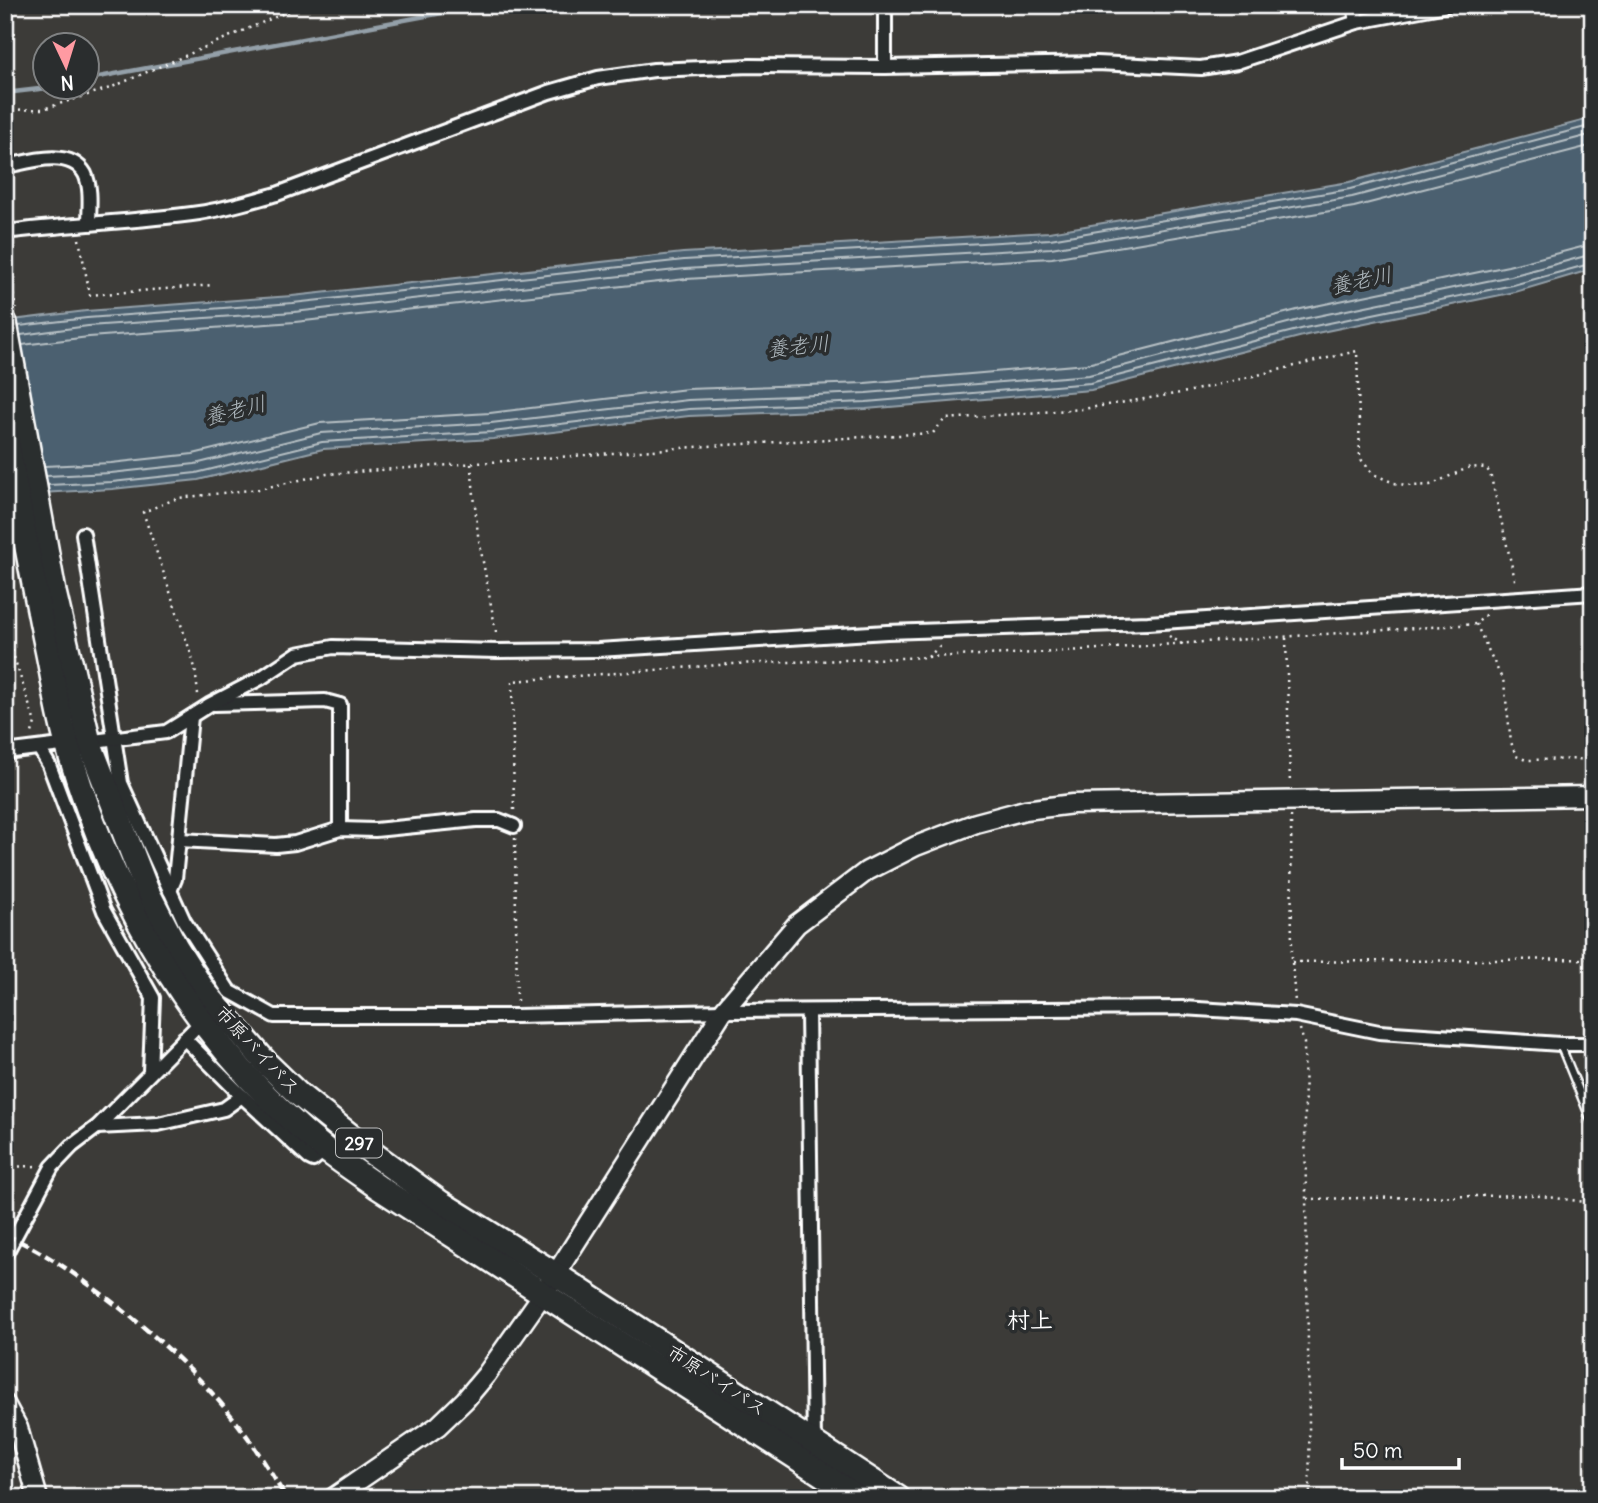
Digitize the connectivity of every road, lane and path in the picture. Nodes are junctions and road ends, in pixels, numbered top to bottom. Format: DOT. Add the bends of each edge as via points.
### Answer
graph roads {
  1 [pos="303,5"];
  2 [pos="885,5"];
  3 [pos="1354,5"];
  4 [pos="1447,5"];
  5 [pos="1357,22"];
  6 [pos="885,67"];
  7 [pos="5,110"];
  8 [pos="12,164"];
  9 [pos="5,216"];
  10 [pos="83,225"];
  11 [pos="6,232"];
  12 [pos="8,268"];
  13 [pos="214,285"];
  14 [pos="5,323"];
  15 [pos="5,431"];
  16 [pos="471,464"];
  17 [pos="83,534"];
  18 [pos="45,593"];
  19 [pos="1593,593"];
  20 [pos="1520,598"];
  21 [pos="1501,599"];
  22 [pos="5,616"];
  23 [pos="1476,624"];
  24 [pos="1286,638"];
  25 [pos="498,651"];
  26 [pos="200,711"];
  27 [pos="114,740"];
  28 [pos="78,743"];
  29 [pos="34,749"];
  30 [pos="5,752"];
  31 [pos="1593,759"];
  32 [pos="1593,796"];
  33 [pos="1290,800"];
  34 [pos="514,826"];
  35 [pos="340,829"];
  36 [pos="179,840"];
  37 [pos="170,891"];
  38 [pos="1593,959"];
  39 [pos="1292,962"];
  40 [pos="723,1011"];
  41 [pos="808,1012"];
  42 [pos="1296,1015"];
  43 [pos="517,1017"];
  44 [pos="202,1021"];
  45 [pos="184,1038"];
  46 [pos="1560,1044"];
  47 [pos="1593,1044"];
  48 [pos="150,1071"];
  49 [pos="242,1097"];
  50 [pos="1593,1125"];
  51 [pos="97,1127"];
  52 [pos="326,1149"];
  53 [pos="5,1167"];
  54 [pos="52,1167"];
  55 [pos="1307,1199"];
  56 [pos="1593,1203"];
  57 [pos="5,1255"];
  58 [pos="555,1274"];
  59 [pos="543,1294"];
  60 [pos="5,1404"];
  61 [pos="814,1443"];
  62 [pos="38,1498"];
  63 [pos="333,1498"];
  64 [pos="859,1498"];
  65 [pos="898,1498"];
  66 [pos="1310,1498"];
  1 -- 7 [label="path" via="110,88 43,109"];
  2 -- 6 [label="street"];
  3 -- 5 [label="street"];
  4 -- 5 [label="street"];
  5 -- 6 [label="street" via="1202,68 1097,63"];
  6 -- 10 [label="street" via="698,67 598,78 235,206"];
  8 -- 10 [label="street" via="60,159 79,168 89,194"];
  9 -- 11 [label="street"];
  10 -- 11 [label="street"];
  10 -- 13 [label="path" via="81,255 90,295"];
  11 -- 12 [label="path"];
  14 -- 18 [label="highway, 市原バイパス / 297"];
  15 -- 18 [label="highway, 市原バイパス / 297"];
  16 -- 20 [label="path" via="933,433 945,419 1083,408 1187,392 1357,351 1360,458 1373,474 1411,486 1430,485 1470,467 1486,468"];
  16 -- 25 [label="path"];
  16 -- 26 [label="path" via="327,474 259,489 178,498 143,512 193,659"];
  17 -- 27 [label="street"];
  18 -- 28 [label="highway, 市原バイパス / 297"];
  19 -- 20 [label="street"];
  20 -- 21 [label="street"];
  21 -- 23 [label="path"];
  21 -- 25 [label="street" via="1148,623"];
  22 -- 29 [label="path" via="35,723"];
  23 -- 24 [label="path"];
  23 -- 31 [label="path" via="1504,683 1516,756 1526,760"];
  24 -- 33 [label="path"];
  24 -- 34 [label="path" via="732,664 513,681"];
  25 -- 26 [label="street" via="333,647 297,654"];
  26 -- 27 [label="street" via="166,732"];
  26 -- 35 [label="street" via="325,701 340,705"];
  26 -- 36 [label="street"];
  27 -- 28 [label="street"];
  27 -- 37 [label="street" via="121,783"];
  28 -- 29 [label="street"];
  28 -- 44 [label="highway, 市原バイパス / 297" via="105,855 155,954"];
  28 -- 58 [label="highway, 市原バイパス / 297" via="176,947 204,991 267,1064 331,1122 441,1203"];
  29 -- 30 [label="street"];
  29 -- 48 [label="street" via="49,765 104,911 153,998"];
  32 -- 33 [label="street"];
  33 -- 39 [label="path"];
  33 -- 40 [label="street" via="1073,804 976,823 867,871 797,924"];
  34 -- 35 [label="street" via="499,820 476,820"];
  34 -- 43 [label="path"];
  35 -- 36 [label="street" via="276,845"];
  36 -- 37 [label="street"];
  37 -- 43 [label="street" via="229,991 274,1016"];
  38 -- 39 [label="path"];
  39 -- 42 [label="path"];
  40 -- 41 [label="street"];
  40 -- 43 [label="street"];
  40 -- 58 [label="street"];
  41 -- 42 [label="street" via="1182,1008"];
  41 -- 61 [label="street"];
  42 -- 46 [label="street" via="1379,1032"];
  42 -- 55 [label="path" via="1304,1043"];
  44 -- 45 [label="street"];
  44 -- 52 [label="highway, 市原バイパス / 297" via="247,1074"];
  45 -- 48 [label="street"];
  45 -- 49 [label="street"];
  46 -- 47 [label="street"];
  46 -- 50 [label="lane"];
  48 -- 51 [label="street"];
  49 -- 51 [label="street" via="224,1109 158,1124"];
  49 -- 52 [label="street" via="309,1158 313,1160"];
  51 -- 54 [label="street"];
  52 -- 59 [label="highway, 市原バイパス / 297" via="422,1218"];
  53 -- 54 [label="path"];
  54 -- 57 [label="street"];
  55 -- 56 [label="path" via="1533,1195"];
  55 -- 66 [label="path"];
  58 -- 59 [label="street"];
  58 -- 61 [label="highway, 市原バイパス / 297"];
  59 -- 63 [label="street" via="465,1400 438,1426"];
  59 -- 64 [label="highway, 市原バイパス / 297"];
  60 -- 62 [label="street" via="18,1428"];
  61 -- 65 [label="highway, 市原バイパス / 297"];
}
